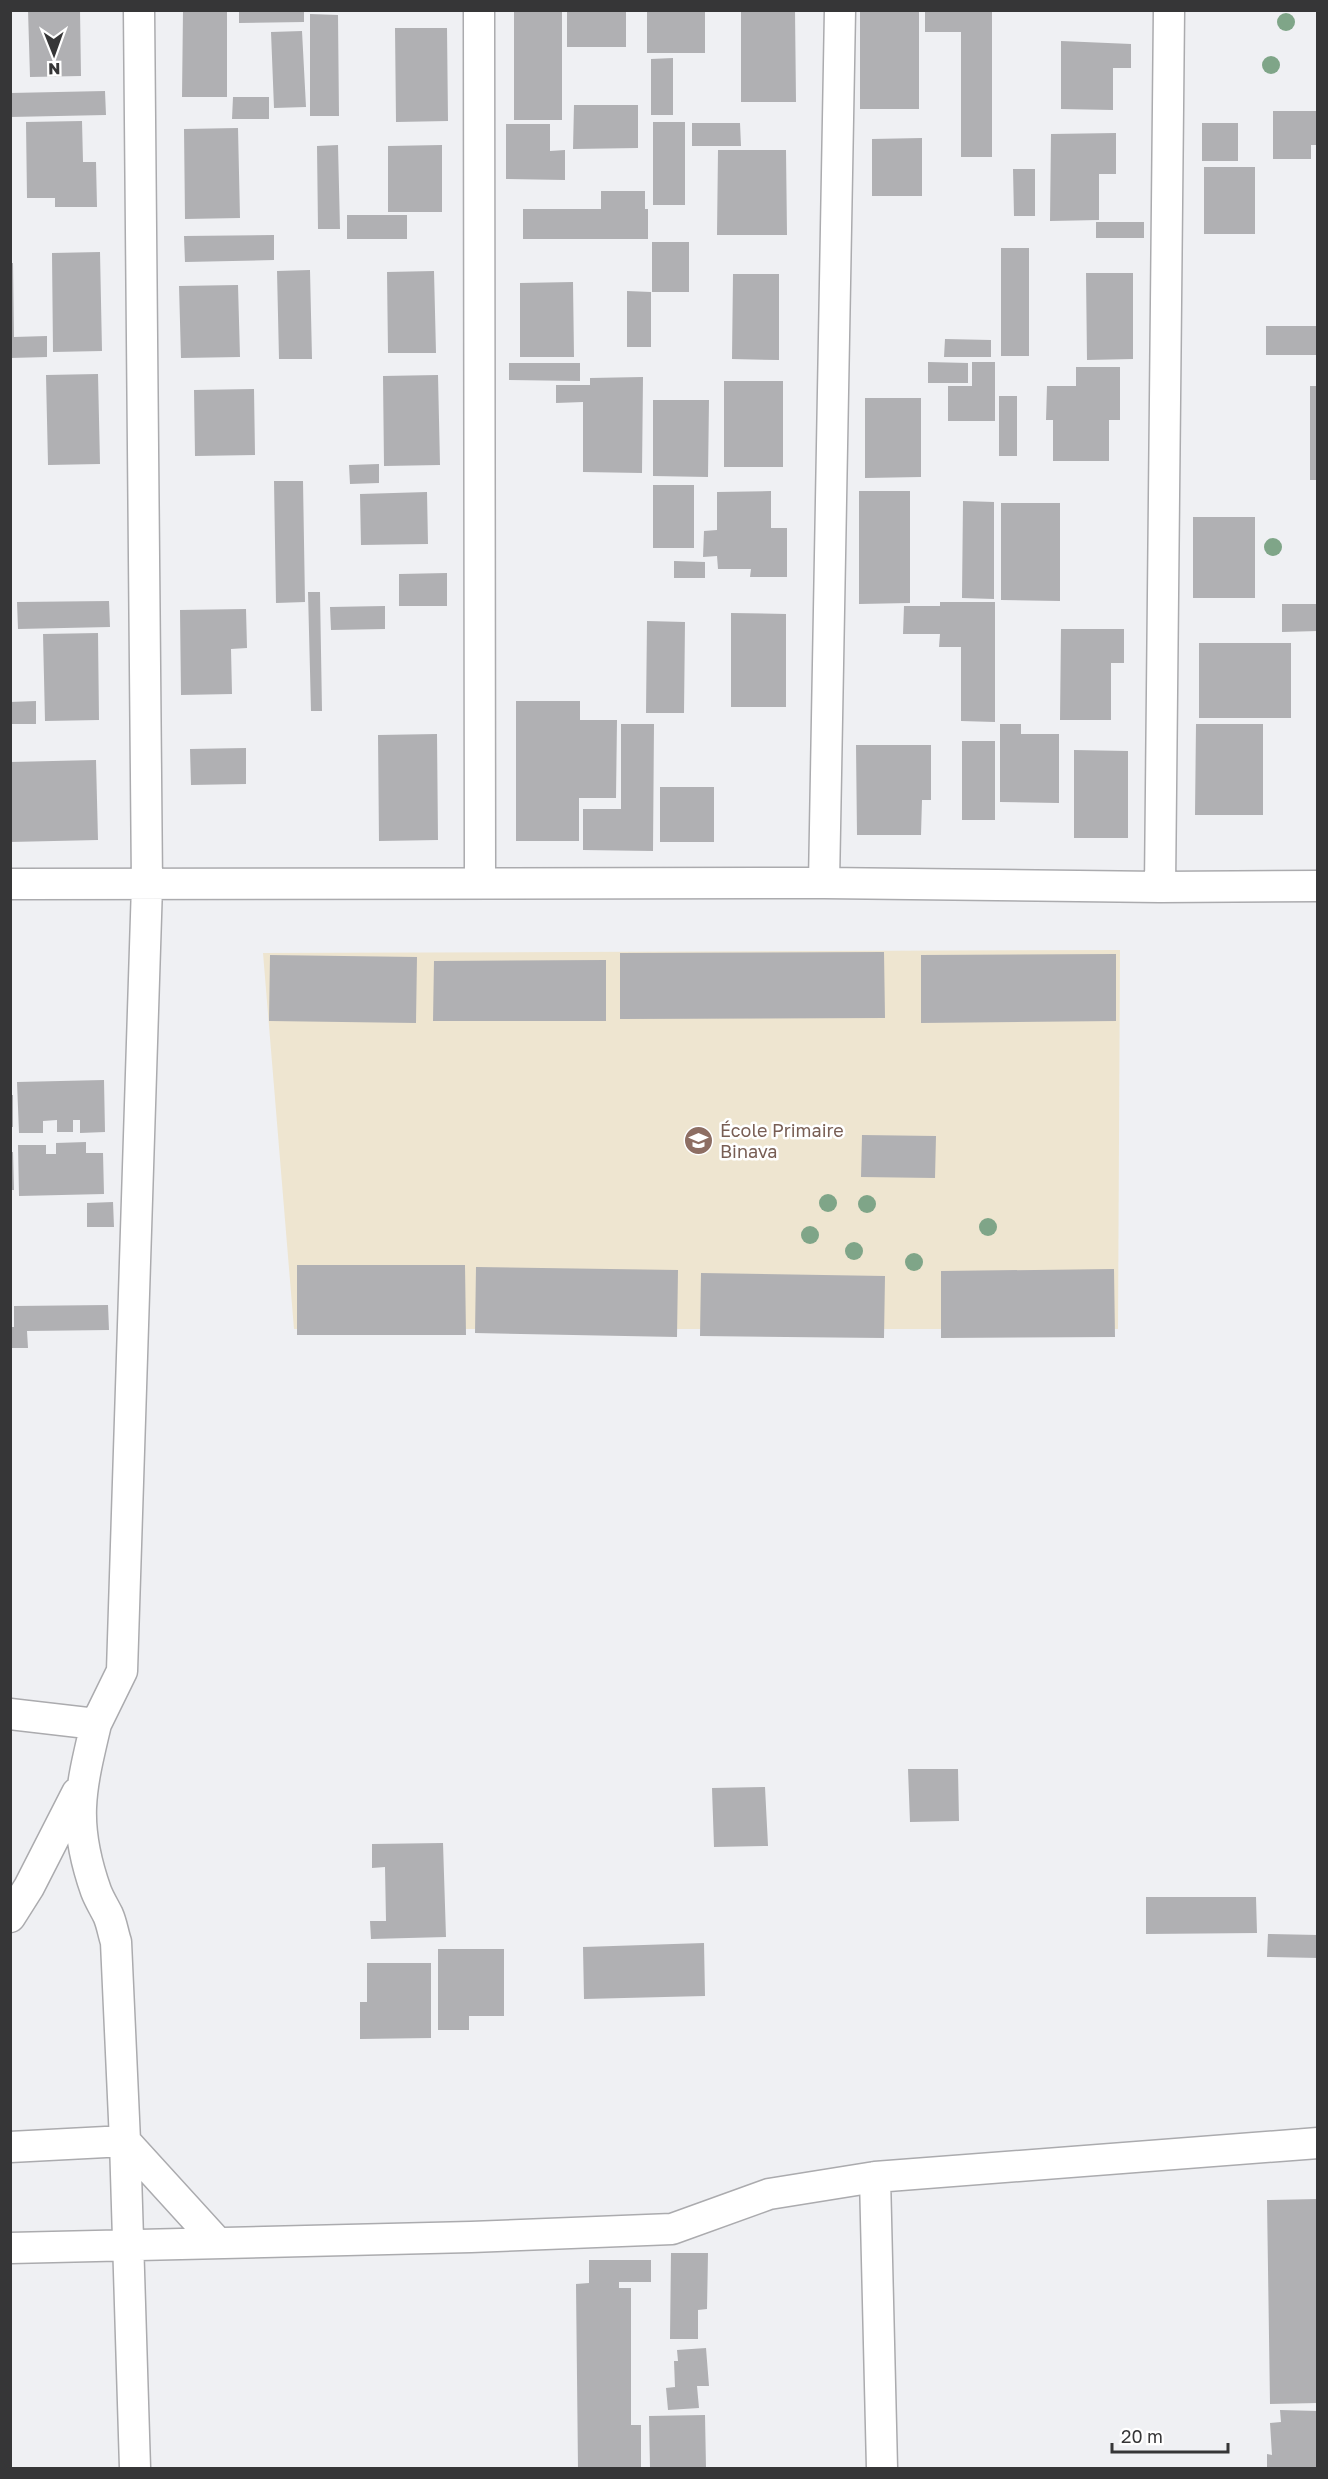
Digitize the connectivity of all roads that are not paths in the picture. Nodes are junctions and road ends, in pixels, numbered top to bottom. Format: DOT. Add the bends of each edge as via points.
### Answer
graph roads {
  1 [pos="139,10"];
  2 [pos="479,10"];
  3 [pos="840,10"];
  4 [pos="1169,10"];
  5 [pos="480,882"];
  6 [pos="824,883"];
  7 [pos="10,884"];
  8 [pos="147,885"];
  9 [pos="1317,886"];
  10 [pos="1160,887"];
  11 [pos="10,1714"];
  12 [pos="96,1724"];
  13 [pos="81,1785"];
  14 [pos="10,1917"];
  15 [pos="125,2140"];
  16 [pos="1317,2142"];
  17 [pos="10,2147"];
  18 [pos="875,2177"];
  19 [pos="217,2242"];
  20 [pos="128,2244"];
  21 [pos="10,2248"];
  22 [pos="135,2469"];
  23 [pos="882,2469"];
  1 -- 8 [label="street"];
  2 -- 5 [label="street"];
  3 -- 6 [label="street"];
  4 -- 10 [label="street"];
  5 -- 6 [label="street"];
  5 -- 8 [label="street"];
  6 -- 10 [label="street"];
  7 -- 8 [label="street"];
  8 -- 12 [label="street" via="122,1671"];
  9 -- 10 [label="street"];
  11 -- 12 [label="street"];
  12 -- 13 [label="street"];
  13 -- 14 [label="street"];
  13 -- 15 [label="street" via="79,1820 84,1852 116,1942"];
  15 -- 17 [label="street"];
  15 -- 19 [label="street"];
  15 -- 20 [label="street"];
  16 -- 18 [label="street"];
  18 -- 19 [label="street" via="769,2194 672,2229"];
  18 -- 23 [label="street"];
  19 -- 20 [label="street"];
  20 -- 21 [label="street"];
  20 -- 22 [label="street"];
}
